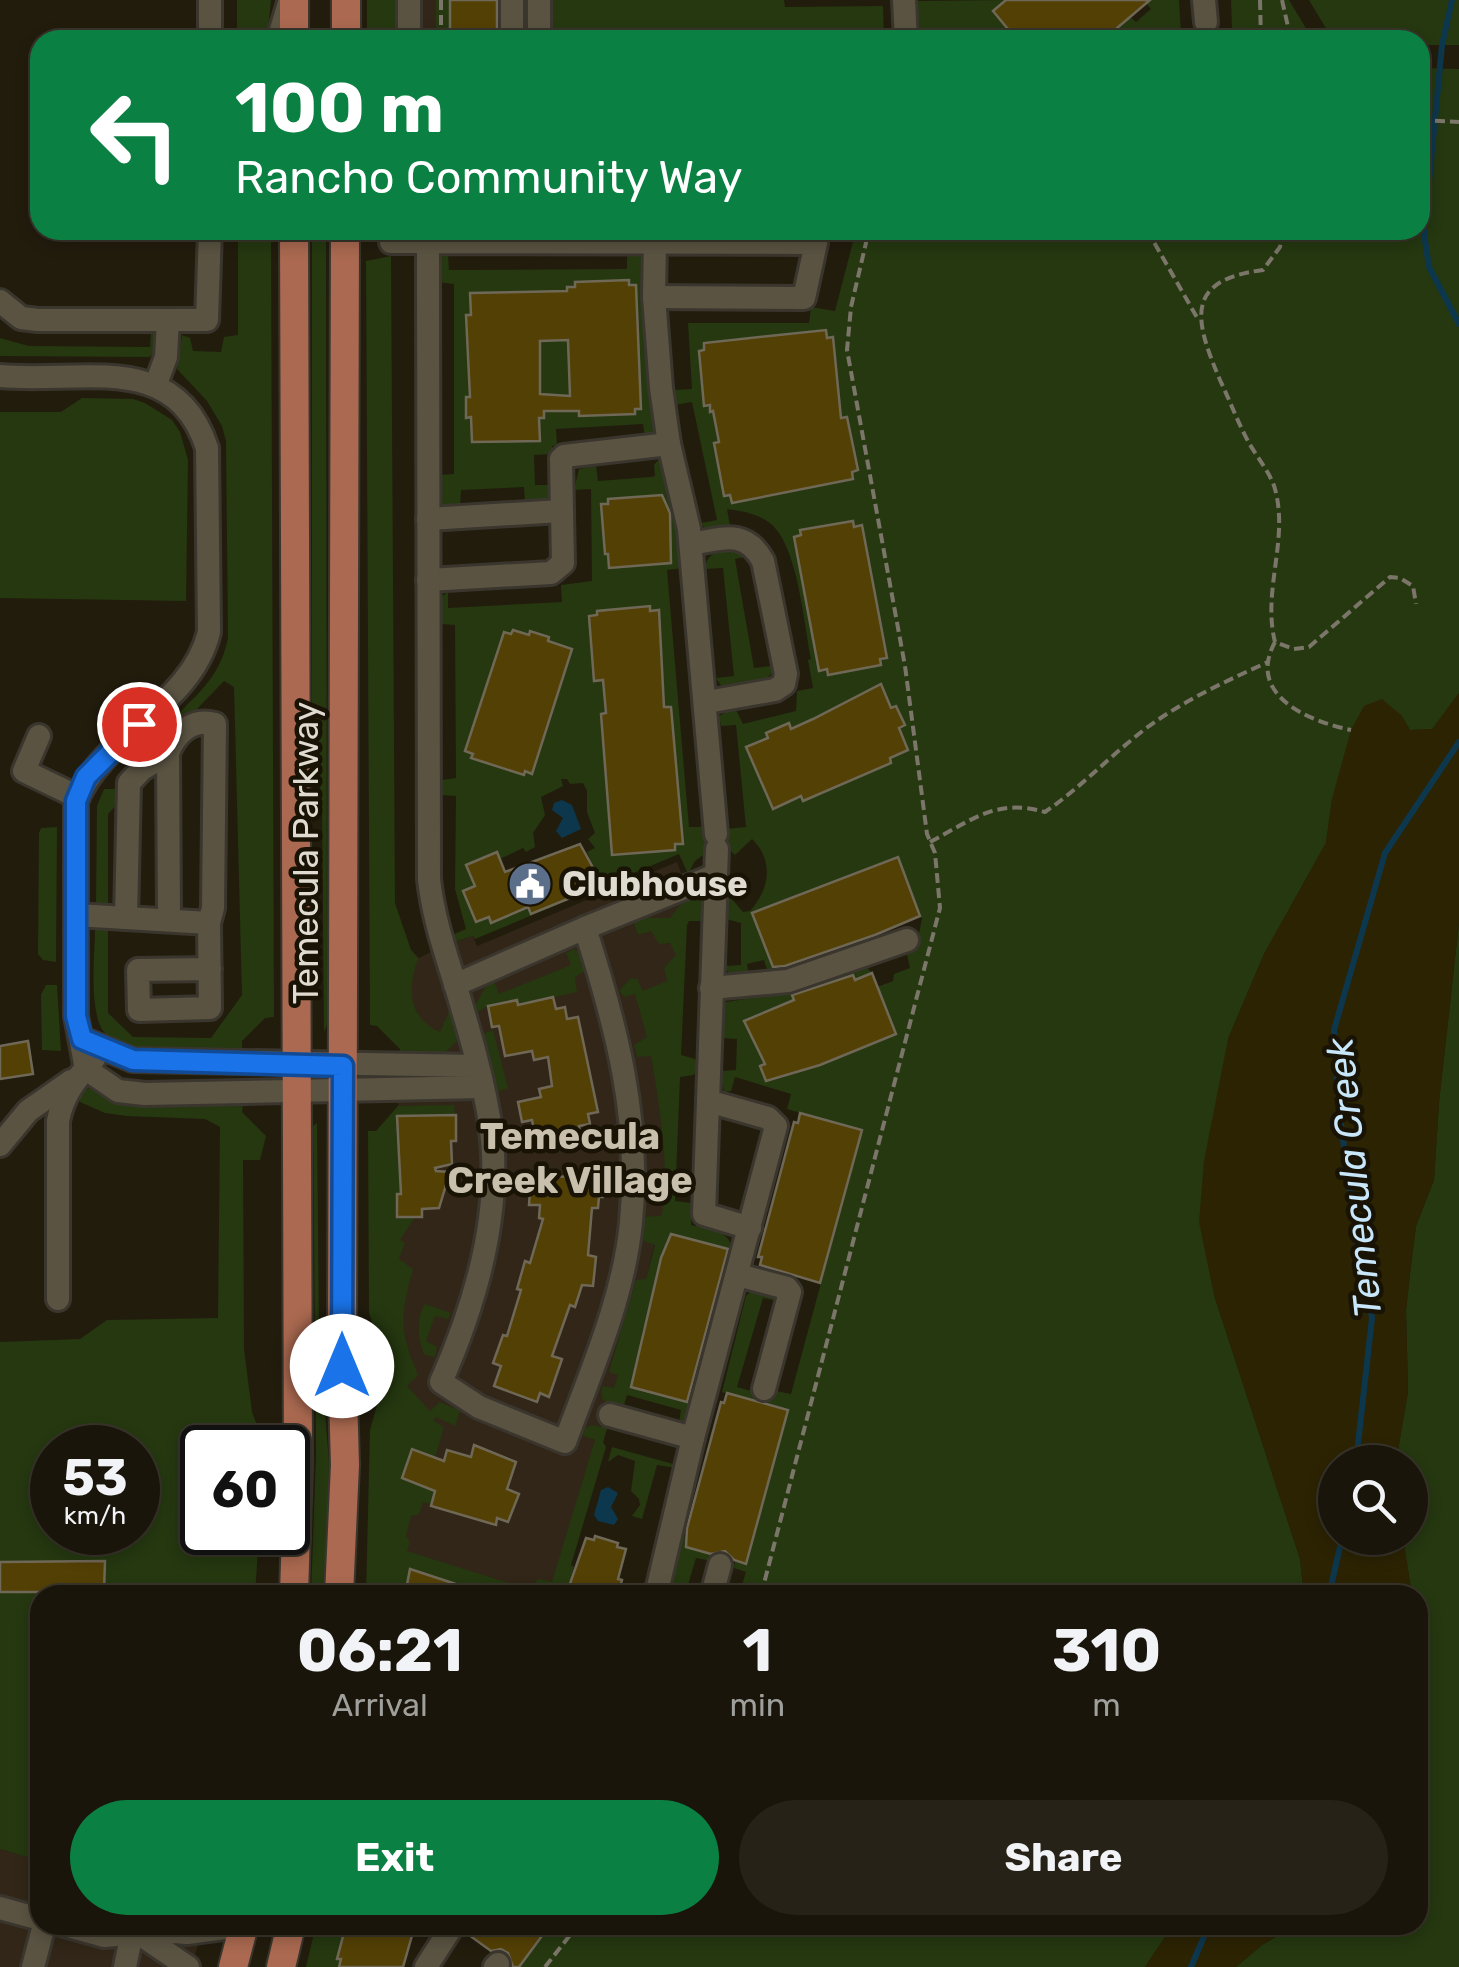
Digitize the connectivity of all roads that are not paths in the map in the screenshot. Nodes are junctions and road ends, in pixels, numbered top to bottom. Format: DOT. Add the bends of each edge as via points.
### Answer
graph roads {
  1 [pos="210,0"];
  2 [pos="292,0"];
  3 [pos="346,0"];
  4 [pos="410,0"];
  5 [pos="512,0"];
  6 [pos="539,0"];
  7 [pos="904,0"];
  8 [pos="210,30"];
  9 [pos="282,30"];
  10 [pos="294,30"];
  11 [pos="346,30"];
  12 [pos="409,30"];
  13 [pos="512,30"];
  14 [pos="539,30"];
  15 [pos="906,30"];
  16 [pos="210,240"];
  17 [pos="294,240"];
  18 [pos="345,240"];
  19 [pos="391,242"];
  20 [pos="428,242"];
  21 [pos="656,242"];
  22 [pos="654,297"];
  23 [pos="0,301"];
  24 [pos="168,320"];
  25 [pos="0,376"];
  26 [pos="156,384"];
  27 [pos="670,444"];
  28 [pos="561,511"];
  29 [pos="428,518"];
  30 [pos="691,544"];
  31 [pos="428,580"];
  32 [pos="707,702"];
  33 [pos="139,724"];
  34 [pos="39,736"];
  35 [pos="168,753"];
  36 [pos="78,797"];
  37 [pos="716,875"];
  38 [pos="76,916"];
  39 [pos="126,918"];
  40 [pos="169,920"];
  41 [pos="210,923"];
  42 [pos="585,928"];
  43 [pos="907,940"];
  44 [pos="210,969"];
  45 [pos="455,985"];
  46 [pos="711,988"];
  47 [pos="82,1039"];
  48 [pos="104,1048"];
  49 [pos="296,1062"];
  50 [pos="81,1073"];
  51 [pos="478,1077"];
  52 [pos="343,1079"];
  53 [pos="296,1092"];
  54 [pos="708,1101"];
  55 [pos="0,1145"];
  56 [pos="750,1228"];
  57 [pos="738,1275"];
  58 [pos="58,1299"];
  59 [pos="764,1389"];
  60 [pos="610,1416"];
  61 [pos="693,1438"];
  62 [pos="720,1566"];
  63 [pos="294,1585"];
  64 [pos="339,1585"];
  65 [pos="658,1585"];
  66 [pos="715,1585"];
  67 [pos="0,1908"];
  68 [pos="30,1918"];
  69 [pos="39,1935"];
  70 [pos="134,1935"];
  71 [pos="138,1935"];
  72 [pos="241,1935"];
  73 [pos="289,1935"];
  74 [pos="447,1935"];
  75 [pos="282,1965"];
  76 [pos="33,1967"];
  77 [pos="125,1967"];
  78 [pos="188,1967"];
  79 [pos="233,1967"];
  80 [pos="426,1967"];
  1 -- 8 [label="street"];
  2 -- 9 [label="street"];
  2 -- 10 [label="main road"];
  3 -- 11 [label="main road"];
  4 -- 12 [label="street"];
  5 -- 13 [label="street"];
  6 -- 14 [label="street"];
  7 -- 15 [label="street"];
  16 -- 24 [label="street" via="207,320"];
  17 -- 49 [label="main road, Temecula Parkway"];
  18 -- 52 [label="main road, Temecula Parkway"];
  19 -- 20 [label="street"];
  20 -- 21 [label="street"];
  20 -- 29 [label="street"];
  21 -- 22 [label="street"];
  21 -- 22 [label="street" via="816,243 804,298"];
  22 -- 27 [label="street"];
  23 -- 24 [label="street" via="21,318 38,320"];
  24 -- 26 [label="street"];
  25 -- 26 [label="street"];
  26 -- 33 [label="street" via="185,405 207,448 209,632 204,655"];
  27 -- 28 [label="street" via="564,456"];
  27 -- 30 [label="street"];
  28 -- 29 [label="street"];
  28 -- 31 [label="street" via="563,563 551,573"];
  29 -- 31 [label="street"];
  30 -- 32 [label="street"];
  30 -- 32 [label="street" via="738,538 756,550 786,674 775,690"];
  31 -- 45 [label="street" via="429,879"];
  32 -- 37 [label="street"];
  33 -- 35 [label="street"];
  33 -- 36 [label="street" via="86,777"];
  34 -- 36 [label="street" via="24,771"];
  35 -- 39 [label="street" via="129,784"];
  35 -- 40 [label="street"];
  35 -- 41 [label="street" via="191,725 215,724"];
  36 -- 38 [label="street"];
  37 -- 42 [label="street"];
  37 -- 46 [label="street"];
  38 -- 39 [label="street"];
  38 -- 47 [label="street"];
  39 -- 40 [label="street"];
  40 -- 41 [label="street"];
  41 -- 44 [label="street"];
  42 -- 45 [label="street"];
  42 -- 51 [label="street" via="629,1093 632,1223 610,1314 565,1442 479,1407 441,1382 472,1302 486,1239 492,1160"];
  43 -- 46 [label="street" via="788,981"];
  45 -- 51 [label="street"];
  46 -- 54 [label="street"];
  47 -- 48 [label="street"];
  47 -- 50 [label="street"];
  48 -- 49 [label="street" via="133,1060"];
  48 -- 50 [label="street"];
  49 -- 52 [label="street"];
  49 -- 53 [label="main road, Temecula Parkway"];
  50 -- 53 [label="street" via="118,1091 145,1094"];
  50 -- 55 [label="street" via="28,1111"];
  50 -- 58 [label="street" via="62,1101 58,1121"];
  51 -- 52 [label="street"];
  52 -- 53 [label="street"];
  52 -- 64 [label="main road, Temecula Parkway"];
  53 -- 63 [label="main road, Temecula Parkway"];
  54 -- 56 [label="street" via="704,1214"];
  54 -- 56 [label="street" via="774,1121"];
  56 -- 57 [label="street"];
  57 -- 59 [label="street" via="790,1292"];
  57 -- 61 [label="street"];
  60 -- 61 [label="street"];
  61 -- 65 [label="street"];
  62 -- 66 [label="street"];
  67 -- 68 [label="street"];
  69 -- 76 [label="street"];
  70 -- 77 [label="street"];
  71 -- 78 [label="street"];
  72 -- 79 [label="main road"];
  73 -- 75 [label="main road"];
  74 -- 80 [label="street"];
}
